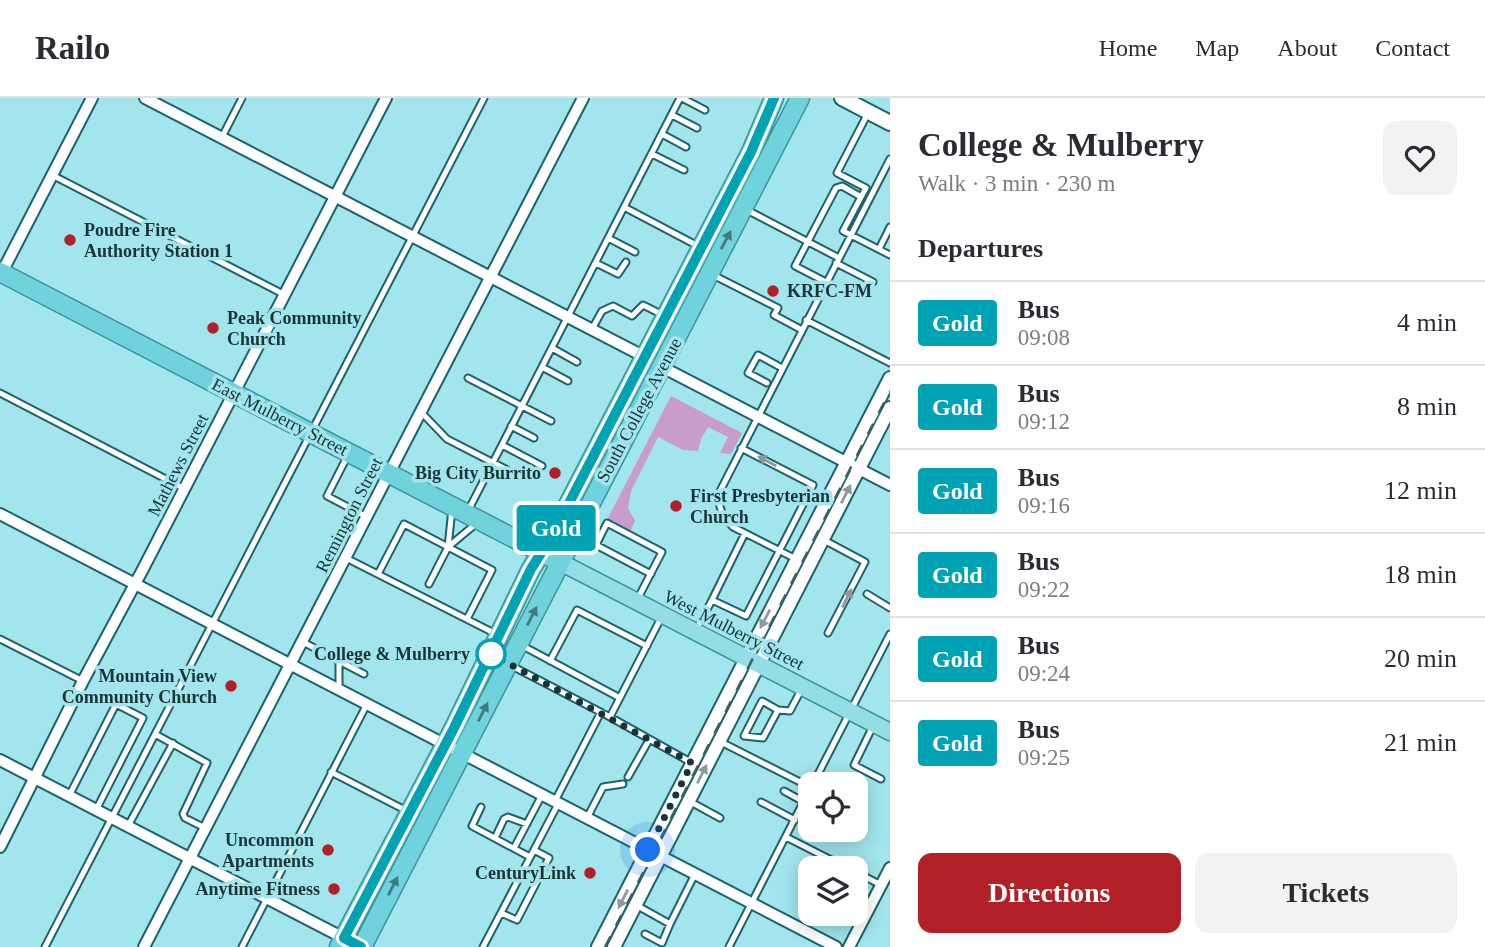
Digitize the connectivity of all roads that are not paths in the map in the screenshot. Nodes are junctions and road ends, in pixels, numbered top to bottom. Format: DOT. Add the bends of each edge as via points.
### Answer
graph roads {
  1 [pos="92,98"];
  2 [pos="145,98"];
  3 [pos="242,98"];
  4 [pos="386,98"];
  5 [pos="484,98"];
  6 [pos="583,98"];
  7 [pos="681,98"];
  8 [pos="774,98"];
  9 [pos="800,98"];
  10 [pos="842,98"];
  11 [pos="705,110"];
  12 [pos="869,112"];
  13 [pos="672,115"];
  14 [pos="890,123"];
  15 [pos="697,128"];
  16 [pos="662,134"];
  17 [pos="222,137"];
  18 [pos="686,146"];
  19 [pos="652,154"];
  20 [pos="890,159"];
  21 [pos="684,170"];
  22 [pos="52,175"];
  23 [pos="336,197"];
  24 [pos="861,197"];
  25 [pos="624,207"];
  26 [pos="743,208"];
  27 [pos="890,227"];
  28 [pos="851,235"];
  29 [pos="412,236"];
  30 [pos="608,238"];
  31 [pos="808,242"];
  32 [pos="701,247"];
  33 [pos="878,249"];
  34 [pos="635,252"];
  35 [pos="890,255"];
  36 [pos="837,260"];
  37 [pos="626,262"];
  38 [pos="596,263"];
  39 [pos="688,273"];
  40 [pos="709,273"];
  41 [pos="1,274"];
  42 [pos="491,277"];
  43 [pos="826,282"];
  44 [pos="873,282"];
  45 [pos="285,295"];
  46 [pos="568,316"];
  47 [pos="666,317"];
  48 [pos="807,320"];
  49 [pos="592,329"];
  50 [pos="802,330"];
  51 [pos="552,348"];
  52 [pos="645,357"];
  53 [pos="577,362"];
  54 [pos="890,363"];
  55 [pos="542,367"];
  56 [pos="662,367"];
  57 [pos="782,368"];
  58 [pos="468,378"];
  59 [pos="890,378"];
  60 [pos="568,381"];
  61 [pos="767,383"];
  62 [pos="0,393"];
  63 [pos="234,393"];
  64 [pos="522,406"];
  65 [pos="421,412"];
  66 [pos="758,415"];
  67 [pos="888,415"];
  68 [pos="551,421"];
  69 [pos="511,426"];
  70 [pos="311,433"];
  71 [pos="534,438"];
  72 [pos="622,440"];
  73 [pos="502,445"];
  74 [pos="741,448"];
  75 [pos="349,452"];
  76 [pos="493,462"];
  77 [pos="846,462"];
  78 [pos="542,466"];
  79 [pos="859,468"];
  80 [pos="390,474"];
  81 [pos="519,476"];
  82 [pos="890,485"];
  83 [pos="185,489"];
  84 [pos="0,514"];
  85 [pos="466,514"];
  86 [pos="367,517"];
  87 [pos="746,533"];
  88 [pos="822,539"];
  89 [pos="448,547"];
  90 [pos="780,551"];
  91 [pos="541,553"];
  92 [pos="346,558"];
  93 [pos="796,559"];
  94 [pos="560,562"];
  95 [pos="378,574"];
  96 [pos="651,574"];
  97 [pos="135,582"];
  98 [pos="429,584"];
  99 [pos="866,594"];
  100 [pos="712,600"];
  101 [pos="636,602"];
  102 [pos="890,608"];
  103 [pos="663,615"];
  104 [pos="467,619"];
  105 [pos="212,623"];
  106 [pos="696,632"];
  107 [pos="828,633"];
  108 [pos="890,634"];
  109 [pos="498,635"];
  110 [pos="0,639"];
  111 [pos="303,642"];
  112 [pos="518,644"];
  113 [pos="647,646"];
  114 [pos="339,661"];
  115 [pos="550,661"];
  116 [pos="752,661"];
  117 [pos="291,664"];
  118 [pos="508,664"];
  119 [pos="364,674"];
  120 [pos="83,681"];
  121 [pos="802,687"];
  122 [pos="339,689"];
  123 [pos="620,698"];
  124 [pos="367,704"];
  125 [pos="778,710"];
  126 [pos="850,711"];
  127 [pos="601,712"];
  128 [pos="610,717"];
  129 [pos="874,724"];
  130 [pos="890,732"];
  131 [pos="735,733"];
  132 [pos="155,734"];
  133 [pos="649,740"];
  134 [pos="719,741"];
  135 [pos="173,743"];
  136 [pos="444,744"];
  137 [pos="461,753"];
  138 [pos="0,760"];
  139 [pos="692,763"];
  140 [pos="331,772"];
  141 [pos="819,772"];
  142 [pos="628,777"];
  143 [pos="34,778"];
  144 [pos="881,779"];
  145 [pos="798,780"];
  146 [pos="623,784"];
  147 [pos="784,791"];
  148 [pos="542,795"];
  149 [pos="69,796"];
  150 [pos="798,799"];
  151 [pos="688,801"];
  152 [pos="556,802"];
  153 [pos="761,802"];
  154 [pos="481,807"];
  155 [pos="96,810"];
  156 [pos="409,812"];
  157 [pos="798,813"];
  158 [pos="111,818"];
  159 [pos="587,818"];
  160 [pos="720,818"];
  161 [pos="794,820"];
  162 [pos="527,824"];
  163 [pos="128,826"];
  164 [pos="205,828"];
  165 [pos="786,837"];
  166 [pos="495,838"];
  167 [pos="0,847"];
  168 [pos="514,848"];
  169 [pos="648,850"];
  170 [pos="532,854"];
  171 [pos="823,856"];
  172 [pos="661,857"];
  173 [pos="189,859"];
  174 [pos="890,868"];
  175 [pos="695,874"];
  176 [pos="868,879"];
  177 [pos="881,886"];
  178 [pos="266,898"];
  179 [pos="751,903"];
  180 [pos="636,905"];
  181 [pos="501,912"];
  182 [pos="670,924"];
  183 [pos="645,934"];
  184 [pos="341,942"];
  185 [pos="45,947"];
  186 [pos="144,947"];
  187 [pos="242,947"];
  188 [pos="362,947"];
  189 [pos="484,947"];
  190 [pos="598,947"];
  191 [pos="614,947"];
  192 [pos="729,947"];
  193 [pos="836,947"];
  194 [pos="849,947"];
  1 -- 22 [label="street"];
  2 -- 17 [label="street"];
  3 -- 17 [label="lane"];
  4 -- 23 [label="street, Mathews Street"];
  5 -- 29 [label="lane"];
  6 -- 42 [label="street, Remington Street"];
  7 -- 11 [label="lane"];
  7 -- 13 [label="lane"];
  8 -- 32 [label="highway, South College Avenue"];
  9 -- 26 [label="highway, South College Avenue"];
  10 -- 12 [label="main road"];
  12 -- 14 [label="main road"];
  12 -- 24 [label="lane" via="837,173 866,188"];
  13 -- 15 [label="lane"];
  13 -- 16 [label="lane"];
  16 -- 18 [label="lane"];
  16 -- 19 [label="lane"];
  17 -- 23 [label="street"];
  19 -- 21 [label="lane"];
  19 -- 25 [label="lane"];
  20 -- 28 [label="lane"];
  22 -- 41 [label="street"];
  22 -- 45 [label="lane"];
  23 -- 29 [label="street"];
  23 -- 45 [label="street, Mathews Street"];
  24 -- 28 [label="lane" via="843,231"];
  24 -- 31 [label="lane" via="842,186 835,188"];
  25 -- 30 [label="lane"];
  25 -- 32 [label="lane"];
  26 -- 31 [label="lane"];
  40 -- 26 [label="highway, South College Avenue, one-way"];
  27 -- 33 [label="lane"];
  28 -- 33 [label="lane"];
  28 -- 36 [label="lane"];
  29 -- 42 [label="street"];
  29 -- 70 [label="lane"];
  30 -- 34 [label="lane"];
  30 -- 38 [label="lane"];
  31 -- 36 [label="lane"];
  31 -- 43 [label="lane" via="795,266"];
  32 -- 39 [label="highway, South College Avenue"];
  33 -- 35 [label="lane"];
  36 -- 43 [label="lane"];
  36 -- 44 [label="lane"];
  37 -- 38 [label="lane" via="618,274"];
  38 -- 46 [label="lane"];
  39 -- 47 [label="highway, South College Avenue"];
  39 -- 56 [label="highway" via="687,292 663,341"];
  40 -- 50 [label="lane" via="778,307 774,316"];
  40 -- 56 [label="highway, South College Avenue"];
  41 -- 63 [label="highway, East Mulberry Street"];
  42 -- 46 [label="street"];
  42 -- 65 [label="street, Remington Street"];
  43 -- 48 [label="lane"];
  45 -- 63 [label="street, Mathews Street"];
  46 -- 49 [label="street"];
  46 -- 51 [label="lane"];
  47 -- 49 [label="lane" via="643,305 632,316 613,306 602,311"];
  47 -- 52 [label="highway, South College Avenue"];
  48 -- 50 [label="lane"];
  48 -- 54 [label="lane"];
  49 -- 52 [label="street"];
  50 -- 57 [label="lane"];
  51 -- 53 [label="lane"];
  51 -- 55 [label="lane"];
  52 -- 72 [label="highway" via="644,382"];
  52 -- 91 [label="highway, South College Avenue"];
  55 -- 60 [label="lane"];
  55 -- 64 [label="lane"];
  56 -- 66 [label="street"];
  56 -- 72 [label="highway, South College Avenue"];
  57 -- 61 [label="lane" via="758,355 748,373"];
  57 -- 66 [label="lane"];
  58 -- 64 [label="lane"];
  59 -- 77 [label="street"];
  62 -- 83 [label="lane"];
  63 -- 70 [label="highway, East Mulberry Street"];
  63 -- 83 [label="street, Mathews Street"];
  64 -- 68 [label="lane"];
  64 -- 69 [label="lane"];
  65 -- 76 [label="lane" via="447,439"];
  65 -- 80 [label="street, Remington Street"];
  66 -- 74 [label="lane"];
  66 -- 77 [label="street"];
  67 -- 79 [label="street"];
  69 -- 71 [label="lane"];
  69 -- 73 [label="lane"];
  70 -- 75 [label="highway, East Mulberry Street"];
  70 -- 105 [label="lane"];
  72 -- 94 [label="highway, South College Avenue"];
  73 -- 76 [label="lane"];
  73 -- 78 [label="lane"];
  74 -- 87 [label="lane" via="717,497 723,516"];
  90 -- 74 [label="lane, one-way" via="813,485"];
  75 -- 80 [label="highway, East Mulberry Street"];
  75 -- 86 [label="lane" via="327,496"];
  76 -- 81 [label="lane"];
  76 -- 85 [label="lane"];
  77 -- 79 [label="street"];
  77 -- 93 [label="street"];
  79 -- 82 [label="street"];
  88 -- 79 [label="street, one-way"];
  80 -- 85 [label="highway, East Mulberry Street"];
  80 -- 86 [label="street, Remington Street"];
  83 -- 97 [label="street, Mathews Street"];
  84 -- 97 [label="street"];
  85 -- 89 [label="lane"];
  85 -- 89 [label="lane"];
  85 -- 91 [label="highway, East Mulberry Street"];
  86 -- 92 [label="street, Remington Street"];
  87 -- 90 [label="lane"];
  87 -- 100 [label="lane"];
  107 -- 88 [label="lane, one-way" via="865,562"];
  88 -- 116 [label="street"];
  89 -- 95 [label="lane" via="404,524"];
  89 -- 98 [label="lane"];
  89 -- 104 [label="lane" via="492,570"];
  90 -- 93 [label="lane"];
  90 -- 100 [label="lane" via="746,616"];
  91 -- 94 [label="highway, East Mulberry Street"];
  91 -- 109 [label="highway, South College Avenue"];
  92 -- 95 [label="lane"];
  92 -- 111 [label="street, Remington Street"];
  93 -- 116 [label="street, one-way"];
  94 -- 101 [label="main road, West Mulberry Street"];
  112 -- 94 [label="highway, South College Avenue, one-way"];
  95 -- 104 [label="lane"];
  96 -- 96 [label="lane" via="596,545 607,523 662,552"];
  96 -- 101 [label="lane"];
  97 -- 105 [label="street"];
  97 -- 120 [label="street, Mathews Street"];
  99 -- 102 [label="lane"];
  100 -- 106 [label="lane"];
  101 -- 103 [label="main road, West Mulberry Street"];
  103 -- 106 [label="main road, West Mulberry Street"];
  103 -- 113 [label="lane"];
  104 -- 109 [label="lane"];
  105 -- 117 [label="street"];
  105 -- 132 [label="lane"];
  106 -- 116 [label="main road, West Mulberry Street"];
  108 -- 126 [label="lane"];
  109 -- 136 [label="highway, South College Avenue"];
  110 -- 120 [label="lane"];
  111 -- 114 [label="lane"];
  111 -- 117 [label="street, Remington Street"];
  112 -- 115 [label="lane"];
  112 -- 118 [label="highway, South College Avenue"];
  113 -- 115 [label="lane" via="577,610"];
  113 -- 123 [label="lane"];
  114 -- 119 [label="lane"];
  114 -- 122 [label="lane"];
  115 -- 123 [label="lane"];
  116 -- 121 [label="main road, West Mulberry Street"];
  116 -- 131 [label="street"];
  116 -- 139 [label="street"];
  117 -- 122 [label="street"];
  117 -- 164 [label="street, Remington Street"];
  118 -- 127 [label="lane"];
  137 -- 118 [label="highway, South College Avenue, one-way"];
  120 -- 143 [label="street, Mathews Street"];
  121 -- 125 [label="lane" via="790,711"];
  121 -- 126 [label="main road, West Mulberry Street"];
  122 -- 124 [label="street"];
  123 -- 128 [label="lane"];
  124 -- 136 [label="street"];
  124 -- 140 [label="lane"];
  125 -- 131 [label="lane" via="763,738"];
  125 -- 131 [label="lane" via="762,701"];
  126 -- 129 [label="main road, West Mulberry Street"];
  126 -- 141 [label="lane"];
  127 -- 128 [label="lane"];
  127 -- 152 [label="lane"];
  128 -- 133 [label="lane"];
  129 -- 130 [label="main road, West Mulberry Street"];
  129 -- 144 [label="lane" via="854,765"];
  131 -- 134 [label="street"];
  132 -- 135 [label="lane"];
  132 -- 158 [label="lane"];
  133 -- 139 [label="lane"];
  133 -- 142 [label="lane"];
  134 -- 145 [label="lane"];
  151 -- 134 [label="street, one-way"];
  135 -- 163 [label="lane"];
  135 -- 164 [label="lane" via="207,763 183,814"];
  136 -- 137 [label="street"];
  136 -- 156 [label="highway, South College Avenue"];
  137 -- 148 [label="street"];
  188 -- 137 [label="highway, South College Avenue, one-way"];
  138 -- 143 [label="street"];
  139 -- 169 [label="street"];
  140 -- 156 [label="lane"];
  140 -- 178 [label="lane"];
  143 -- 149 [label="street"];
  143 -- 167 [label="street, Mathews Street"];
  146 -- 159 [label="lane" via="603,787"];
  147 -- 150 [label="lane"];
  148 -- 152 [label="street"];
  148 -- 162 [label="lane"];
  149 -- 155 [label="street"];
  149 -- 155 [label="lane" via="116,704 143,718"];
  151 -- 160 [label="lane"];
  151 -- 172 [label="street"];
  152 -- 159 [label="street"];
  152 -- 170 [label="lane"];
  153 -- 161 [label="lane"];
  154 -- 166 [label="lane" via="472,825"];
  155 -- 158 [label="street"];
  156 -- 184 [label="highway, South College Avenue"];
  157 -- 161 [label="lane"];
  158 -- 163 [label="street"];
  158 -- 185 [label="lane"];
  159 -- 169 [label="street"];
  161 -- 165 [label="lane"];
  162 -- 166 [label="lane" via="508,817"];
  162 -- 168 [label="lane"];
  163 -- 173 [label="street"];
  164 -- 173 [label="street, Remington Street"];
  165 -- 171 [label="lane"];
  165 -- 179 [label="lane"];
  166 -- 168 [label="lane"];
  168 -- 170 [label="lane"];
  169 -- 172 [label="street"];
  169 -- 190 [label="street, one-way"];
  170 -- 181 [label="lane"];
  170 -- 181 [label="lane" via="549,858 517,920"];
  172 -- 175 [label="street"];
  172 -- 180 [label="street"];
  173 -- 178 [label="street"];
  173 -- 186 [label="street, Remington Street"];
  174 -- 177 [label="street"];
  175 -- 179 [label="street"];
  175 -- 182 [label="lane"];
  176 -- 177 [label="lane"];
  177 -- 194 [label="street"];
  178 -- 184 [label="street"];
  178 -- 187 [label="lane"];
  179 -- 192 [label="lane"];
  179 -- 193 [label="street"];
  180 -- 182 [label="lane"];
  180 -- 191 [label="street"];
  181 -- 189 [label="lane"];
  182 -- 183 [label="lane" via="662,943"];
  184 -- 188 [label="street"];
}
